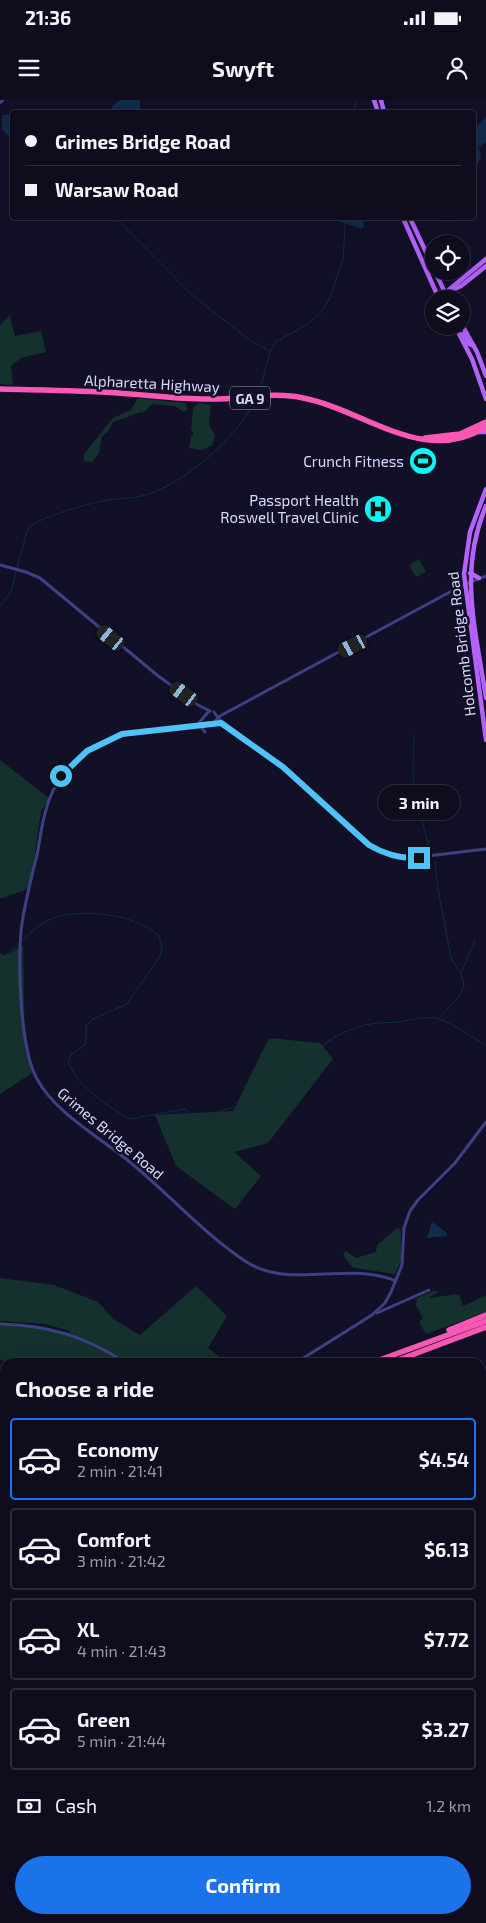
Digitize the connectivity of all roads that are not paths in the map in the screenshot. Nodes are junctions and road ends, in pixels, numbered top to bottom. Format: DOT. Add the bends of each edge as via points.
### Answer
graph roads {
  1 [pos="2,100"];
  2 [pos="0,103"];
  3 [pos="404,220"];
  4 [pos="411,220"];
  5 [pos="486,259"];
  6 [pos="486,266"];
  7 [pos="439,281"];
  8 [pos="454,288"];
  9 [pos="435,290"];
  10 [pos="444,290"];
  11 [pos="450,290"];
  12 [pos="461,335"];
  13 [pos="463,335"];
  14 [pos="468,335"];
  15 [pos="474,346"];
  16 [pos="486,376"];
  17 [pos="0,389"];
  18 [pos="486,399"];
  19 [pos="486,416"];
  20 [pos="484,425"];
  21 [pos="477,432"];
  22 [pos="486,432"];
  23 [pos="415,438"];
  24 [pos="439,438"];
  25 [pos="432,442"];
  26 [pos="486,489"];
  27 [pos="486,506"];
  28 [pos="0,565"];
  29 [pos="470,572"];
  30 [pos="486,576"];
  31 [pos="479,578"];
  32 [pos="470,582"];
  33 [pos="464,585"];
  34 [pos="457,588"];
  35 [pos="464,591"];
  36 [pos="486,698"];
  37 [pos="198,705"];
  38 [pos="212,712"];
  39 [pos="226,713"];
  40 [pos="216,719"];
  41 [pos="206,720"];
  42 [pos="224,723"];
  43 [pos="197,726"];
  44 [pos="228,726"];
  45 [pos="205,732"];
  46 [pos="486,740"];
  47 [pos="486,849"];
  48 [pos="486,1122"];
  49 [pos="396,1281"];
  50 [pos="429,1290"];
  51 [pos="486,1315"];
  52 [pos="370,1316"];
  53 [pos="486,1320"];
  54 [pos="0,1324"];
  55 [pos="486,1328"];
  56 [pos="416,1346"];
  57 [pos="117,1358"];
  58 [pos="303,1358"];
  59 [pos="384,1358"];
  60 [pos="404,1358"];
  1 -- 2 [label="street"];
  3 -- 9 [label="main road"];
  4 -- 7 [label="main road"];
  5 -- 8 [label="main road"];
  6 -- 8 [label="main road"];
  7 -- 8 [label="main road"];
  7 -- 10 [label="main road"];
  8 -- 11 [label="main road"];
  12 -- 18 [label="main road"];
  13 -- 15 [label="main road"];
  14 -- 15 [label="main road"];
  15 -- 16 [label="main road"];
  17 -- 23 [label="highway, Alpharetta Highway / GA 9" via="110,392 208,400 292,396 316,401"];
  19 -- 20 [label="main road"];
  20 -- 21 [label="highway, Alpharetta Highway / GA 9"];
  20 -- 24 [label="highway, Alpharetta Highway / GA 9"];
  21 -- 22 [label="main road"];
  21 -- 25 [label="highway, Alpharetta Highway / GA 9" via="456,440"];
  23 -- 24 [label="highway, Alpharetta Highway / GA 9"];
  23 -- 25 [label="highway, Alpharetta Highway / GA 9"];
  24 -- 25 [label="highway"];
  26 -- 33 [label="main road, Holcomb Bridge Road" via="468,540"];
  27 -- 29 [label="main road, Holcomb Bridge Road" via="474,537"];
  28 -- 37 [label="street" via="22,571 47,584"];
  29 -- 31 [label="main road"];
  29 -- 32 [label="main road, Holcomb Bridge Road"];
  30 -- 31 [label="street, Grimes Bridge Road"];
  31 -- 32 [label="street, Grimes Bridge Road"];
  32 -- 33 [label="street, Grimes Bridge Road"];
  32 -- 36 [label="main road, Holcomb Bridge Road"];
  33 -- 34 [label="street, Grimes Bridge Road"];
  33 -- 35 [label="main road, Holcomb Bridge Road"];
  34 -- 35 [label="main road"];
  34 -- 39 [label="street, Grimes Bridge Road"];
  35 -- 46 [label="main road, Holcomb Bridge Road"];
  37 -- 38 [label="street"];
  37 -- 41 [label="street"];
  38 -- 39 [label="street, Grimes Bridge Road"];
  38 -- 40 [label="street"];
  38 -- 41 [label="street, Grimes Bridge Road"];
  39 -- 40 [label="street, Grimes Bridge Road"];
  39 -- 42 [label="street"];
  40 -- 41 [label="street, Grimes Bridge Road"];
  40 -- 42 [label="street"];
  40 -- 44 [label="street"];
  41 -- 43 [label="street, Grimes Bridge Road"];
  42 -- 44 [label="street"];
  43 -- 45 [label="street"];
  43 -- 49 [label="street, Grimes Bridge Road" via="122,734 96,745 68,768 56,785 46,810 22,930 26,1050 38,1081 58,1106 132,1164 223,1245 255,1267 287,1275 371,1273"];
  44 -- 47 [label="street" via="283,767 360,838 378,850 411,858"];
  48 -- 49 [label="street" via="454,1163 410,1210"];
  49 -- 52 [label="street" via="387,1300"];
  50 -- 52 [label="street"];
  51 -- 56 [label="highway"];
  52 -- 58 [label="street"];
  53 -- 56 [label="highway"];
  54 -- 57 [label="street" via="41,1326 67,1333 93,1343"];
  55 -- 60 [label="highway"];
  56 -- 59 [label="highway"];
}
